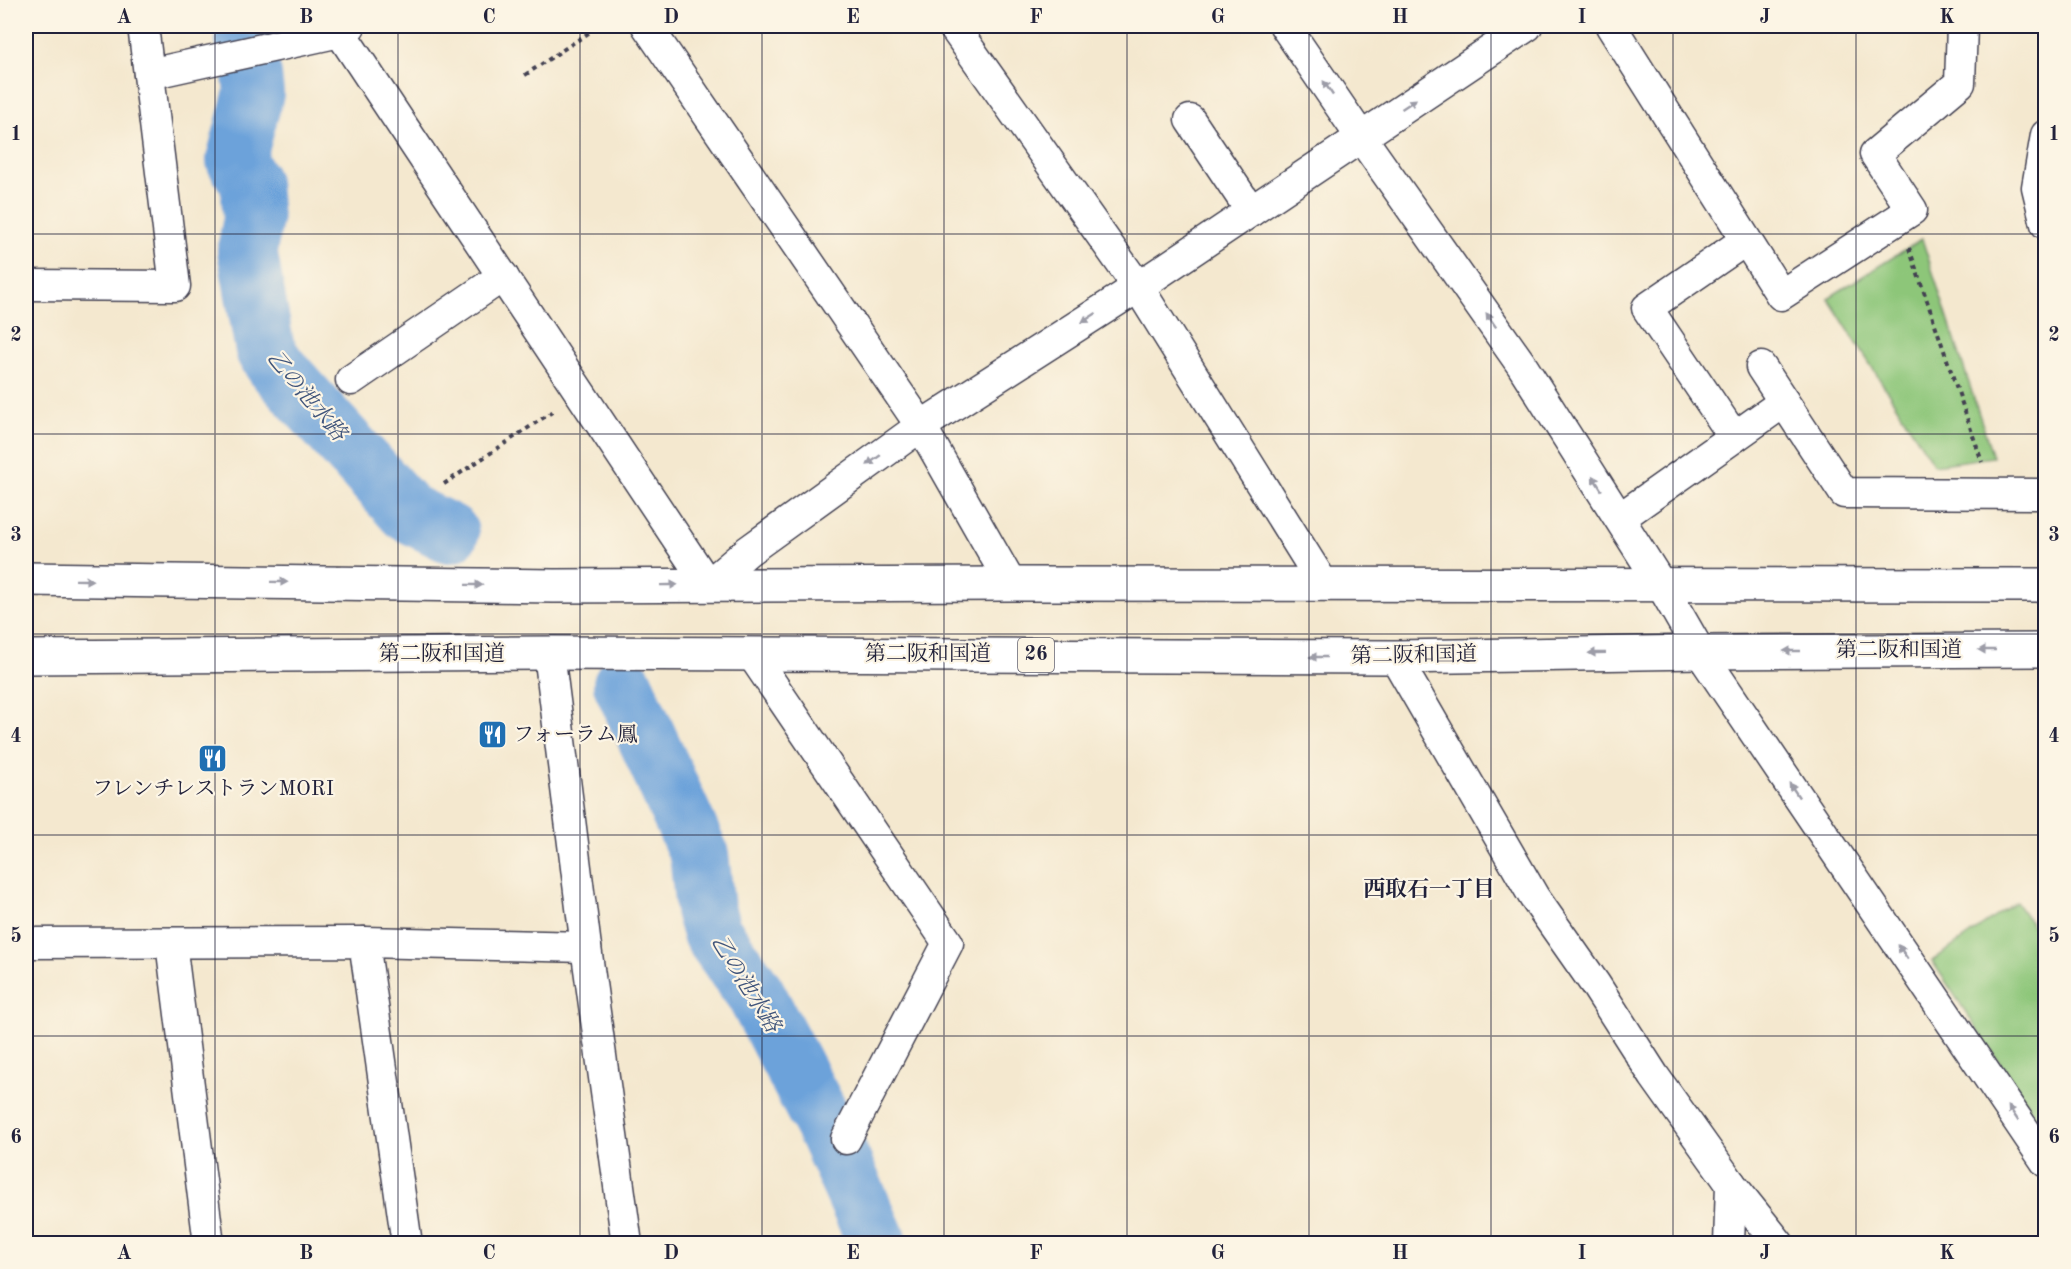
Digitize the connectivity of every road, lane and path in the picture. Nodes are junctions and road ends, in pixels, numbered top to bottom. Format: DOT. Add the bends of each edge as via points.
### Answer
graph roads {
  1 [pos="143,26"];
  2 [pos="599,26"];
  3 [pos="647,26"];
  4 [pos="953,26"];
  5 [pos="1285,26"];
  6 [pos="1527,26"];
  7 [pos="1611,26"];
  8 [pos="1962,26"];
  9 [pos="345,29"];
  10 [pos="149,74"];
  11 [pos="525,75"];
  12 [pos="1190,120"];
  13 [pos="2046,135"];
  14 [pos="1361,136"];
  15 [pos="2042,179"];
  16 [pos="1251,211"];
  17 [pos="1899,219"];
  18 [pos="2046,224"];
  19 [pos="1746,240"];
  20 [pos="503,276"];
  21 [pos="26,285"];
  22 [pos="1138,286"];
  23 [pos="1761,367"];
  24 [pos="351,380"];
  25 [pos="581,393"];
  26 [pos="1784,402"];
  27 [pos="921,426"];
  28 [pos="1734,437"];
  29 [pos="444,484"];
  30 [pos="1993,494"];
  31 [pos="2046,494"];
  32 [pos="1620,518"];
  33 [pos="26,579"];
  34 [pos="1011,584"];
  35 [pos="708,585"];
  36 [pos="1324,585"];
  37 [pos="2046,585"];
  38 [pos="1662,586"];
  39 [pos="2046,650"];
  40 [pos="1700,652"];
  41 [pos="549,653"];
  42 [pos="751,653"];
  43 [pos="26,657"];
  44 [pos="1395,657"];
  45 [pos="364,942"];
  46 [pos="26,943"];
  47 [pos="171,943"];
  48 [pos="586,947"];
  49 [pos="846,1139"];
  50 [pos="2046,1161"];
  51 [pos="1731,1184"];
  52 [pos="209,1244"];
  53 [pos="407,1244"];
  54 [pos="627,1244"];
  55 [pos="1730,1244"];
  56 [pos="1779,1244"];
  1 -- 10 [label="street"];
  2 -- 11 [label="path"];
  3 -- 27 [label="street"];
  4 -- 22 [label="street"];
  14 -- 5 [label="street, one-way"];
  14 -- 6 [label="street, one-way"];
  7 -- 19 [label="street"];
  8 -- 17 [label="street" via="1960,83 1875,154 1912,210"];
  9 -- 10 [label="street"];
  9 -- 20 [label="street"];
  10 -- 21 [label="street" via="176,286"];
  12 -- 16 [label="street"];
  13 -- 15 [label="street"];
  14 -- 16 [label="street"];
  32 -- 14 [label="street, one-way" via="1521,364"];
  15 -- 18 [label="street" via="2037,187"];
  16 -- 22 [label="street"];
  17 -- 19 [label="street" via="1781,295"];
  17 -- 30 [label="path"];
  19 -- 28 [label="street" via="1647,308"];
  20 -- 24 [label="street"];
  20 -- 25 [label="street"];
  22 -- 27 [label="street, one-way"];
  22 -- 36 [label="street"];
  23 -- 26 [label="street"];
  25 -- 29 [label="path"];
  25 -- 35 [label="street"];
  26 -- 28 [label="street"];
  26 -- 30 [label="street" via="1844,493"];
  27 -- 34 [label="street"];
  27 -- 35 [label="street, one-way" via="748,551"];
  28 -- 32 [label="street"];
  30 -- 31 [label="street"];
  32 -- 38 [label="street"];
  33 -- 35 [label="highway, one-way"];
  34 -- 35 [label="highway"];
  34 -- 36 [label="highway"];
  36 -- 38 [label="highway"];
  37 -- 38 [label="highway"];
  38 -- 40 [label="street"];
  39 -- 40 [label="highway, 第二阪和国道 / 26, one-way"];
  40 -- 44 [label="highway, 第二阪和国道 / 26, one-way"];
  50 -- 40 [label="street, one-way"];
  41 -- 42 [label="highway, 第二阪和国道 / 26"];
  41 -- 43 [label="highway, 第二阪和国道 / 26"];
  41 -- 48 [label="street"];
  44 -- 42 [label="highway, 第二阪和国道 / 26, one-way"];
  42 -- 49 [label="street" via="948,943"];
  44 -- 51 [label="street" via="1534,897"];
  45 -- 47 [label="street"];
  45 -- 48 [label="street"];
  45 -- 53 [label="street"];
  46 -- 47 [label="street"];
  47 -- 52 [label="street"];
  48 -- 54 [label="street"];
  51 -- 55 [label="street"];
  51 -- 56 [label="street"];
}
